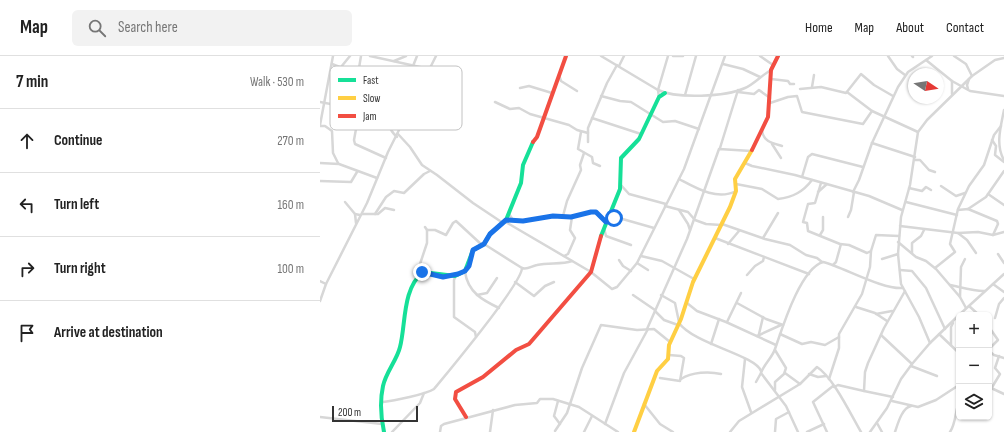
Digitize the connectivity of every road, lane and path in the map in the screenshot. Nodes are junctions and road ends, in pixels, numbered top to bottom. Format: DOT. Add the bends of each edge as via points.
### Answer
graph roads {
  1 [pos="333,56"];
  2 [pos="350,56"];
  3 [pos="361,56"];
  4 [pos="370,56"];
  5 [pos="406,56"];
  6 [pos="417,56"];
  7 [pos="436,56"];
  8 [pos="566,56"];
  9 [pos="601,56"];
  10 [pos="624,56"];
  11 [pos="668,56"];
  12 [pos="673,56"];
  13 [pos="682,56"];
  14 [pos="696,56"];
  15 [pos="725,56"];
  16 [pos="760,56"];
  17 [pos="778,56"];
  18 [pos="888,56"];
  19 [pos="932,56"];
  20 [pos="954,56"];
  21 [pos="382,57"];
  22 [pos="399,57"];
  23 [pos="1004,58"];
  24 [pos="926,60"];
  25 [pos="393,62"];
  26 [pos="332,64"];
  27 [pos="723,64"];
  28 [pos="339,66"];
  29 [pos="343,66"];
  30 [pos="359,66"];
  31 [pos="413,66"];
  32 [pos="431,66"];
  33 [pos="618,66"];
  34 [pos="772,67"];
  35 [pos="330,74"];
  36 [pos="559,74"];
  37 [pos="814,75"];
  38 [pos="905,75"];
  39 [pos="972,76"];
  40 [pos="760,77"];
  41 [pos="771,79"];
  42 [pos="969,79"];
  43 [pos="952,81"];
  44 [pos="794,84"];
  45 [pos="961,86"];
  46 [pos="812,87"];
  47 [pos="520,88"];
  48 [pos="800,88"];
  49 [pos="658,90"];
  50 [pos="968,90"];
  51 [pos="577,91"];
  52 [pos="738,91"];
  53 [pos="848,92"];
  54 [pos="552,93"];
  55 [pos="665,93"];
  56 [pos="710,94"];
  57 [pos="685,95"];
  58 [pos="952,95"];
  59 [pos="601,96"];
  60 [pos="893,96"];
  61 [pos="1004,96"];
  62 [pos="659,97"];
  63 [pos="770,101"];
  64 [pos="320,102"];
  65 [pos="324,102"];
  66 [pos="495,102"];
  67 [pos="330,103"];
  68 [pos="1004,110"];
  69 [pos="872,111"];
  70 [pos="651,115"];
  71 [pos="886,117"];
  72 [pos="543,118"];
  73 [pos="592,118"];
  74 [pos="1003,122"];
  75 [pos="320,125"];
  76 [pos="1001,126"];
  77 [pos="762,128"];
  78 [pos="699,129"];
  79 [pos="330,130"];
  80 [pos="331,130"];
  81 [pos="356,130"];
  82 [pos="391,130"];
  83 [pos="400,130"];
  84 [pos="581,132"];
  85 [pos="918,132"];
  86 [pos="588,133"];
  87 [pos="641,135"];
  88 [pos="397,136"];
  89 [pos="992,140"];
  90 [pos="588,142"];
  91 [pos="872,143"];
  92 [pos="771,144"];
  93 [pos="1004,144"];
  94 [pos="999,145"];
  95 [pos="782,146"];
  96 [pos="720,148"];
  97 [pos="751,152"];
  98 [pos="584,153"];
  99 [pos="386,158"];
  100 [pos="781,158"];
  101 [pos="915,158"];
  102 [pos="1004,161"];
  103 [pos="320,163"];
  104 [pos="745,163"];
  105 [pos="339,164"];
  106 [pos="600,166"];
  107 [pos="863,167"];
  108 [pos="431,171"];
  109 [pos="1004,171"];
  110 [pos="357,172"];
  111 [pos="935,172"];
  112 [pos="802,177"];
  113 [pos="377,178"];
  114 [pos="679,179"];
  115 [pos="812,180"];
  116 [pos="320,181"];
  117 [pos="821,183"];
  118 [pos="620,184"];
  119 [pos="735,184"];
  120 [pos="827,184"];
  121 [pos="941,186"];
  122 [pos="909,188"];
  123 [pos="931,190"];
  124 [pos="705,191"];
  125 [pos="736,191"];
  126 [pos="818,192"];
  127 [pos="854,192"];
  128 [pos="965,193"];
  129 [pos="988,194"];
  130 [pos="346,202"];
  131 [pos="906,202"];
  132 [pos="666,205"];
  133 [pos="1004,205"];
  134 [pos="968,209"];
  135 [pos="394,210"];
  136 [pos="679,210"];
  137 [pos="902,210"];
  138 [pos="958,210"];
  139 [pos="778,212"];
  140 [pos="355,214"];
  141 [pos="375,214"];
  142 [pos="509,214"];
  143 [pos="361,215"];
  144 [pos="957,215"];
  145 [pos="563,216"];
  146 [pos="572,217"];
  147 [pos="823,217"];
  148 [pos="848,217"];
  149 [pos="694,219"];
  150 [pos="513,220"];
  151 [pos="607,220"];
  152 [pos="504,221"];
  153 [pos="356,223"];
  154 [pos="721,225"];
  155 [pos="900,226"];
  156 [pos="604,228"];
  157 [pos="654,228"];
  158 [pos="690,230"];
  159 [pos="739,230"];
  160 [pos="925,230"];
  161 [pos="1004,232"];
  162 [pos="953,233"];
  163 [pos="958,233"];
  164 [pos="820,235"];
  165 [pos="993,235"];
  166 [pos="899,236"];
  167 [pos="715,238"];
  168 [pos="762,238"];
  169 [pos="898,242"];
  170 [pos="728,244"];
  171 [pos="841,244"];
  172 [pos="483,245"];
  173 [pos="631,245"];
  174 [pos="871,251"];
  175 [pos="912,253"];
  176 [pos="976,253"];
  177 [pos="898,254"];
  178 [pos="998,254"];
  179 [pos="564,256"];
  180 [pos="641,256"];
  181 [pos="764,257"];
  182 [pos="965,259"];
  183 [pos="619,260"];
  184 [pos="882,260"];
  185 [pos="573,261"];
  186 [pos="823,262"];
  187 [pos="637,263"];
  188 [pos="1004,263"];
  189 [pos="833,265"];
  190 [pos="522,268"];
  191 [pos="674,268"];
  192 [pos="935,268"];
  193 [pos="648,270"];
  194 [pos="900,270"];
  195 [pos="465,271"];
  196 [pos="631,271"];
  197 [pos="592,272"];
  198 [pos="420,274"];
  199 [pos="747,274"];
  200 [pos="809,274"];
  201 [pos="1004,274"];
  202 [pos="456,275"];
  203 [pos="497,278"];
  204 [pos="694,279"];
  205 [pos="867,279"];
  206 [pos="320,281"];
  207 [pos="515,282"];
  208 [pos="554,282"];
  209 [pos="326,284"];
  210 [pos="993,284"];
  211 [pos="950,285"];
  212 [pos="961,287"];
  213 [pos="904,289"];
  214 [pos="986,290"];
  215 [pos="1004,292"];
  216 [pos="741,293"];
  217 [pos="477,295"];
  218 [pos="633,295"];
  219 [pos="661,295"];
  220 [pos="960,297"];
  221 [pos="1004,298"];
  222 [pos="320,301"];
  223 [pos="686,302"];
  224 [pos="737,304"];
  225 [pos="969,306"];
  226 [pos="856,307"];
  227 [pos="499,308"];
  228 [pos="685,308"];
  229 [pos="691,308"];
  230 [pos="966,308"];
  231 [pos="655,310"];
  232 [pos="893,311"];
  233 [pos="962,312"];
  234 [pos="976,312"];
  235 [pos="876,314"];
  236 [pos="763,317"];
  237 [pos="995,318"];
  238 [pos="719,319"];
  239 [pos="956,319"];
  240 [pos="887,321"];
  241 [pos="954,321"];
  242 [pos="727,322"];
  243 [pos="679,324"];
  244 [pos="782,325"];
  245 [pos="647,329"];
  246 [pos="945,329"];
  247 [pos="992,331"];
  248 [pos="780,334"];
  249 [pos="939,334"];
  250 [pos="758,335"];
  251 [pos="881,335"];
  252 [pos="839,336"];
  253 [pos="476,337"];
  254 [pos="670,342"];
  255 [pos="930,343"];
  256 [pos="711,344"];
  257 [pos="776,345"];
  258 [pos="952,346"];
  259 [pos="992,347"];
  260 [pos="775,350"];
  261 [pos="956,350"];
  262 [pos="992,353"];
  263 [pos="669,355"];
  264 [pos="999,356"];
  265 [pos="1004,358"];
  266 [pos="745,359"];
  267 [pos="912,365"];
  268 [pos="761,372"];
  269 [pos="785,372"];
  270 [pos="721,374"];
  271 [pos="809,374"];
  272 [pos="826,376"];
  273 [pos="937,376"];
  274 [pos="660,378"];
  275 [pos="681,379"];
  276 [pos="829,379"];
  277 [pos="756,382"];
  278 [pos="800,384"];
  279 [pos="992,385"];
  280 [pos="833,386"];
  281 [pos="956,387"];
  282 [pos="992,389"];
  283 [pos="775,390"];
  284 [pos="864,390"];
  285 [pos="424,393"];
  286 [pos="1004,393"];
  287 [pos="779,397"];
  288 [pos="893,397"];
  289 [pos="892,400"];
  290 [pos="558,401"];
  291 [pos="383,402"];
  292 [pos="569,404"];
  293 [pos="644,404"];
  294 [pos="912,406"];
  295 [pos="493,410"];
  296 [pos="751,412"];
  297 [pos="789,412"];
  298 [pos="956,412"];
  299 [pos="320,416"];
  300 [pos="592,416"];
  301 [pos="466,417"];
  302 [pos="877,423"];
  303 [pos="382,424"];
  304 [pos="560,424"];
  305 [pos="605,424"];
  306 [pos="824,424"];
  307 [pos="555,431"];
  308 [pos="384,432"];
  309 [pos="392,432"];
  310 [pos="440,432"];
  311 [pos="490,432"];
  312 [pos="584,432"];
  313 [pos="618,432"];
  314 [pos="634,432"];
  315 [pos="673,432"];
  316 [pos="730,432"];
  317 [pos="775,432"];
  318 [pos="798,432"];
  319 [pos="807,432"];
  320 [pos="827,432"];
  321 [pos="861,432"];
  322 [pos="870,432"];
  323 [pos="882,432"];
  324 [pos="895,432"];
  325 [pos="950,432"];
  1 -- 26 [label="street"];
  2 -- 29 [label="street"];
  3 -- 30 [label="street"];
  4 -- 21 [label="street"];
  5 -- 22 [label="street"];
  6 -- 31 [label="street"];
  7 -- 32 [label="street"];
  8 -- 36 [label="street"];
  9 -- 33 [label="street"];
  10 -- 33 [label="street"];
  11 -- 49 [label="street"];
  12 -- 13 [label="street"];
  14 -- 57 [label="street"];
  15 -- 27 [label="street"];
  16 -- 34 [label="street"];
  17 -- 34 [label="street"];
  18 -- 38 [label="street"];
  19 -- 24 [label="street"];
  20 -- 39 [label="street" via="966,64"];
  21 -- 25 [label="street"];
  22 -- 25 [label="street"];
  23 -- 39 [label="street" via="995,60"];
  24 -- 38 [label="street"];
  24 -- 43 [label="street"];
  25 -- 31 [label="street"];
  26 -- 28 [label="street"];
  27 -- 40 [label="street"];
  27 -- 56 [label="street"];
  33 -- 49 [label="street"];
  33 -- 59 [label="street"];
  34 -- 40 [label="street"];
  34 -- 41 [label="street"];
  35 -- 65 [label="street"];
  36 -- 51 [label="street" via="561,81"];
  36 -- 54 [label="street"];
  37 -- 46 [label="street"];
  38 -- 60 [label="street"];
  39 -- 42 [label="street"];
  40 -- 52 [label="street"];
  41 -- 44 [label="street"];
  41 -- 63 [label="street"];
  42 -- 45 [label="street"];
  42 -- 50 [label="street"];
  43 -- 45 [label="street"];
  43 -- 58 [label="street"];
  45 -- 50 [label="street"];
  45 -- 58 [label="street"];
  46 -- 48 [label="street"];
  46 -- 53 [label="street" via="828,88 843,94"];
  47 -- 54 [label="street" via="529,86"];
  49 -- 55 [label="street"];
  49 -- 62 [label="street"];
  50 -- 61 [label="street"];
  52 -- 56 [label="street"];
  52 -- 63 [label="street" via="754,94 759,90"];
  52 -- 96 [label="street"];
  53 -- 60 [label="street" via="861,74 874,86"];
  53 -- 69 [label="street"];
  54 -- 72 [label="street"];
  55 -- 57 [label="street"];
  55 -- 62 [label="street"];
  56 -- 57 [label="street"];
  56 -- 78 [label="street"];
  58 -- 85 [label="street"];
  59 -- 70 [label="street" via="630,102"];
  59 -- 73 [label="street"];
  60 -- 71 [label="street"];
  62 -- 70 [label="street"];
  63 -- 69 [label="street" via="797,96 802,112 863,124"];
  63 -- 77 [label="street" via="768,117"];
  64 -- 65 [label="street"];
  65 -- 67 [label="street"];
  65 -- 75 [label="street"];
  66 -- 72 [label="street"];
  68 -- 74 [label="street"];
  69 -- 71 [label="street"];
  70 -- 78 [label="street" via="665,122 674,120"];
  70 -- 87 [label="street"];
  71 -- 85 [label="street"];
  71 -- 91 [label="street"];
  72 -- 84 [label="street" via="569,125"];
  72 -- 142 [label="street" via="523,165 520,190"];
  73 -- 86 [label="street"];
  73 -- 87 [label="street"];
  74 -- 76 [label="street"];
  75 -- 79 [label="street"];
  76 -- 89 [label="street"];
  76 -- 94 [label="street"];
  77 -- 92 [label="street" via="764,137"];
  77 -- 97 [label="street"];
  78 -- 114 [label="street"];
  80 -- 105 [label="street" via="333,153"];
  81 -- 99 [label="street" via="355,144"];
  82 -- 88 [label="street"];
  83 -- 88 [label="street"];
  84 -- 86 [label="street"];
  84 -- 98 [label="street" via="578,147"];
  85 -- 101 [label="street"];
  86 -- 90 [label="street"];
  87 -- 118 [label="street" via="637,143 622,158"];
  88 -- 99 [label="street"];
  88 -- 108 [label="street" via="410,147 420,163"];
  89 -- 102 [label="street" via="996,146 995,155"];
  89 -- 128 [label="street" via="984,165"];
  91 -- 101 [label="street"];
  91 -- 107 [label="street"];
  92 -- 95 [label="street"];
  92 -- 100 [label="street"];
  93 -- 94 [label="street"];
  94 -- 102 [label="street"];
  96 -- 97 [label="street"];
  96 -- 124 [label="street"];
  97 -- 104 [label="street"];
  98 -- 106 [label="street" via="592,157 593,163"];
  98 -- 145 [label="street" via="581,170"];
  99 -- 113 [label="street"];
  101 -- 111 [label="street"];
  101 -- 122 [label="street"];
  103 -- 105 [label="street"];
  104 -- 112 [label="street"];
  104 -- 119 [label="street" via="735,179"];
  105 -- 110 [label="street"];
  107 -- 112 [label="street" via="812,154 808,157"];
  107 -- 127 [label="street"];
  108 -- 141 [label="street" via="424,174 404,193 394,191 386,197"];
  108 -- 152 [label="street" via="473,203"];
  109 -- 129 [label="street"];
  110 -- 113 [label="street"];
  110 -- 116 [label="street" via="352,181"];
  112 -- 115 [label="street"];
  113 -- 143 [label="street"];
  114 -- 124 [label="street"];
  114 -- 132 [label="street"];
  115 -- 117 [label="street"];
  115 -- 119 [label="street" via="804,189 792,196 778,199 762,189"];
  117 -- 120 [label="street"];
  117 -- 126 [label="street"];
  118 -- 132 [label="street" via="629,194"];
  118 -- 151 [label="street"];
  119 -- 125 [label="street"];
  120 -- 126 [label="street"];
  120 -- 127 [label="street"];
  121 -- 128 [label="street" via="956,196"];
  122 -- 123 [label="street"];
  122 -- 131 [label="street"];
  124 -- 125 [label="street" via="725,196"];
  124 -- 149 [label="street"];
  125 -- 154 [label="street"];
  126 -- 164 [label="street" via="814,203 808,205 803,220 808,223 809,232"];
  127 -- 137 [label="street"];
  127 -- 148 [label="street"];
  128 -- 138 [label="street"];
  129 -- 133 [label="street"];
  129 -- 134 [label="street"];
  130 -- 140 [label="street"];
  131 -- 137 [label="street"];
  131 -- 144 [label="street"];
  132 -- 136 [label="street"];
  132 -- 157 [label="street"];
  134 -- 138 [label="street"];
  134 -- 165 [label="street" via="998,222"];
  135 -- 141 [label="street" via="385,208"];
  136 -- 149 [label="street" via="690,213"];
  136 -- 158 [label="street"];
  137 -- 155 [label="street"];
  138 -- 144 [label="street"];
  139 -- 168 [label="street"];
  140 -- 143 [label="street"];
  140 -- 153 [label="street"];
  141 -- 143 [label="street"];
  142 -- 150 [label="street"];
  142 -- 152 [label="street"];
  143 -- 153 [label="street"];
  144 -- 162 [label="street"];
  145 -- 146 [label="street"];
  145 -- 150 [label="street"];
  146 -- 151 [label="street" via="594,212"];
  146 -- 179 [label="street" via="570,230 575,238 568,254"];
  147 -- 164 [label="street"];
  149 -- 154 [label="street" via="706,224"];
  149 -- 158 [label="street"];
  150 -- 152 [label="street"];
  151 -- 156 [label="street"];
  151 -- 157 [label="street" via="619,218"];
  152 -- 172 [label="street"];
  152 -- 179 [label="street"];
  153 -- 209 [label="street"];
  154 -- 159 [label="street"];
  154 -- 167 [label="street"];
  155 -- 160 [label="street"];
  155 -- 166 [label="street"];
  156 -- 173 [label="street" via="606,236"];
  156 -- 197 [label="street"];
  157 -- 180 [label="street"];
  158 -- 191 [label="street"];
  159 -- 168 [label="street"];
  159 -- 170 [label="street"];
  160 -- 162 [label="street"];
  160 -- 175 [label="street" via="912,242"];
  161 -- 165 [label="street"];
  162 -- 163 [label="street"];
  162 -- 192 [label="street" via="950,244 955,252"];
  163 -- 165 [label="street" via="978,232"];
  163 -- 176 [label="street" via="967,240"];
  164 -- 171 [label="street"];
  166 -- 169 [label="street"];
  166 -- 174 [label="street" via="876,235"];
  167 -- 170 [label="street"];
  167 -- 204 [label="street"];
  168 -- 186 [label="street" via="790,245"];
  169 -- 175 [label="street" via="902,248"];
  169 -- 177 [label="street"];
  170 -- 181 [label="street"];
  171 -- 174 [label="street" via="849,244 867,253"];
  171 -- 189 [label="street"];
  172 -- 190 [label="street"];
  172 -- 195 [label="street" via="473,250"];
  172 -- 198 [label="street" via="456,221 446,235 426,229 427,243 420,264"];
  174 -- 205 [label="street"];
  175 -- 192 [label="street"];
  177 -- 184 [label="street"];
  177 -- 194 [label="street"];
  178 -- 188 [label="street"];
  179 -- 185 [label="street"];
  180 -- 187 [label="street"];
  180 -- 191 [label="street" via="654,258"];
  181 -- 199 [label="street" via="763,261"];
  181 -- 200 [label="street"];
  182 -- 212 [label="street" via="961,266"];
  183 -- 196 [label="street"];
  185 -- 190 [label="street" via="564,264 550,262 527,269"];
  185 -- 197 [label="street"];
  186 -- 189 [label="street"];
  186 -- 200 [label="street"];
  187 -- 193 [label="street"];
  187 -- 196 [label="street"];
  189 -- 205 [label="street"];
  190 -- 207 [label="street"];
  191 -- 204 [label="street"];
  191 -- 219 [label="street"];
  192 -- 211 [label="street"];
  194 -- 213 [label="street"];
  194 -- 246 [label="street" via="912,271 922,282"];
  195 -- 202 [label="street"];
  195 -- 217 [label="street" via="466,280"];
  196 -- 197 [label="street" via="613,289"];
  197 -- 301 [label="street" via="529,344 516,350 483,377 456,392 455,399"];
  198 -- 202 [label="street" via="423,272 443,277"];
  198 -- 291 [label="street" via="406,305 402,341 384,383"];
  200 -- 244 [label="street"];
  201 -- 210 [label="street"];
  202 -- 253 [label="street" via="454,317 475,332"];
  203 -- 217 [label="street" via="487,293"];
  204 -- 223 [label="street"];
  205 -- 213 [label="street"];
  205 -- 226 [label="street"];
  206 -- 209 [label="street"];
  207 -- 208 [label="street" via="534,296"];
  207 -- 227 [label="street"];
  209 -- 222 [label="street"];
  210 -- 214 [label="street"];
  210 -- 215 [label="street"];
  211 -- 212 [label="street"];
  211 -- 220 [label="street"];
  212 -- 214 [label="street" via="972,288 977,292"];
  212 -- 220 [label="street"];
  213 -- 232 [label="street"];
  213 -- 255 [label="street"];
  214 -- 225 [label="street"];
  216 -- 224 [label="street"];
  217 -- 227 [label="street"];
  218 -- 231 [label="street"];
  219 -- 231 [label="street"];
  219 -- 243 [label="street" via="676,304"];
  220 -- 230 [label="street"];
  221 -- 237 [label="street" via="999,304"];
  223 -- 228 [label="street"];
  223 -- 229 [label="street"];
  224 -- 236 [label="street"];
  224 -- 242 [label="street"];
  225 -- 230 [label="street"];
  225 -- 234 [label="street"];
  226 -- 235 [label="street"];
  226 -- 252 [label="street" via="850,313"];
  227 -- 253 [label="street"];
  228 -- 229 [label="street"];
  228 -- 243 [label="street"];
  229 -- 238 [label="street"];
  230 -- 233 [label="street"];
  231 -- 243 [label="street" via="664,320"];
  231 -- 245 [label="street"];
  232 -- 235 [label="street"];
  232 -- 240 [label="street"];
  235 -- 240 [label="street"];
  236 -- 244 [label="street"];
  236 -- 250 [label="street"];
  238 -- 242 [label="street"];
  238 -- 256 [label="street"];
  239 -- 241 [label="street"];
  240 -- 251 [label="street"];
  241 -- 246 [label="street"];
  241 -- 258 [label="street" via="951,327"];
  242 -- 250 [label="street"];
  243 -- 254 [label="street"];
  243 -- 256 [label="street" via="688,333"];
  244 -- 248 [label="street"];
  244 -- 250 [label="street"];
  245 -- 254 [label="street" via="654,329"];
  245 -- 292 [label="street" via="637,330 603,324 600,326"];
  245 -- 305 [label="street" via="624,373"];
  246 -- 249 [label="street"];
  247 -- 259 [label="street" via="998,340"];
  248 -- 252 [label="street" via="803,344 811,342 825,345"];
  248 -- 257 [label="street"];
  249 -- 255 [label="street"];
  249 -- 258 [label="street"];
  250 -- 257 [label="street"];
  251 -- 267 [label="street"];
  251 -- 284 [label="street" via="868,362"];
  252 -- 276 [label="street"];
  253 -- 285 [label="street" via="434,389"];
  254 -- 263 [label="street"];
  255 -- 267 [label="street"];
  256 -- 266 [label="street"];
  257 -- 260 [label="street"];
  258 -- 261 [label="street"];
  260 -- 268 [label="street"];
  260 -- 269 [label="street" via="786,366"];
  262 -- 264 [label="street"];
  263 -- 275 [label="street" via="684,358"];
  263 -- 293 [label="street" via="657,371"];
  264 -- 265 [label="street"];
  264 -- 279 [label="street" via="995,368 1000,374"];
  266 -- 268 [label="street"];
  266 -- 296 [label="street" via="742,387"];
  267 -- 273 [label="street"];
  267 -- 288 [label="street" via="901,379"];
  268 -- 277 [label="street"];
  268 -- 283 [label="street"];
  269 -- 278 [label="street"];
  269 -- 283 [label="street" via="775,382"];
  270 -- 275 [label="street" via="704,372"];
  271 -- 272 [label="street"];
  271 -- 272 [label="street" via="817,367"];
  271 -- 278 [label="street"];
  272 -- 276 [label="street"];
  274 -- 275 [label="street" via="680,381"];
  276 -- 280 [label="street"];
  278 -- 287 [label="street"];
  280 -- 284 [label="street"];
  280 -- 306 [label="street" via="813,401"];
  280 -- 321 [label="street"];
  281 -- 294 [label="street" via="934,401 918,407"];
  282 -- 286 [label="street"];
  283 -- 287 [label="street"];
  284 -- 288 [label="street"];
  285 -- 291 [label="street"];
  285 -- 309 [label="street" via="420,403"];
  287 -- 296 [label="street"];
  287 -- 297 [label="street"];
  288 -- 289 [label="street"];
  289 -- 294 [label="street"];
  289 -- 302 [label="street"];
  290 -- 292 [label="street"];
  290 -- 295 [label="street" via="540,399 537,403"];
  290 -- 304 [label="street" via="554,416"];
  291 -- 303 [label="street"];
  292 -- 300 [label="street"];
  292 -- 304 [label="street"];
  293 -- 314 [label="street"];
  293 -- 315 [label="street" via="660,424"];
  294 -- 324 [label="street" via="902,414"];
  295 -- 301 [label="street"];
  295 -- 311 [label="street"];
  296 -- 316 [label="street" via="735,424"];
  297 -- 317 [label="street" via="776,419"];
  297 -- 318 [label="street"];
  298 -- 325 [label="street" via="955,424"];
  299 -- 303 [label="street"];
  300 -- 305 [label="street"];
  300 -- 312 [label="street"];
  301 -- 310 [label="street" via="442,425"];
  302 -- 322 [label="street"];
  302 -- 323 [label="street"];
  303 -- 308 [label="street"];
  304 -- 307 [label="street"];
  305 -- 313 [label="street"];
  306 -- 319 [label="street"];
  306 -- 320 [label="street"];
}
